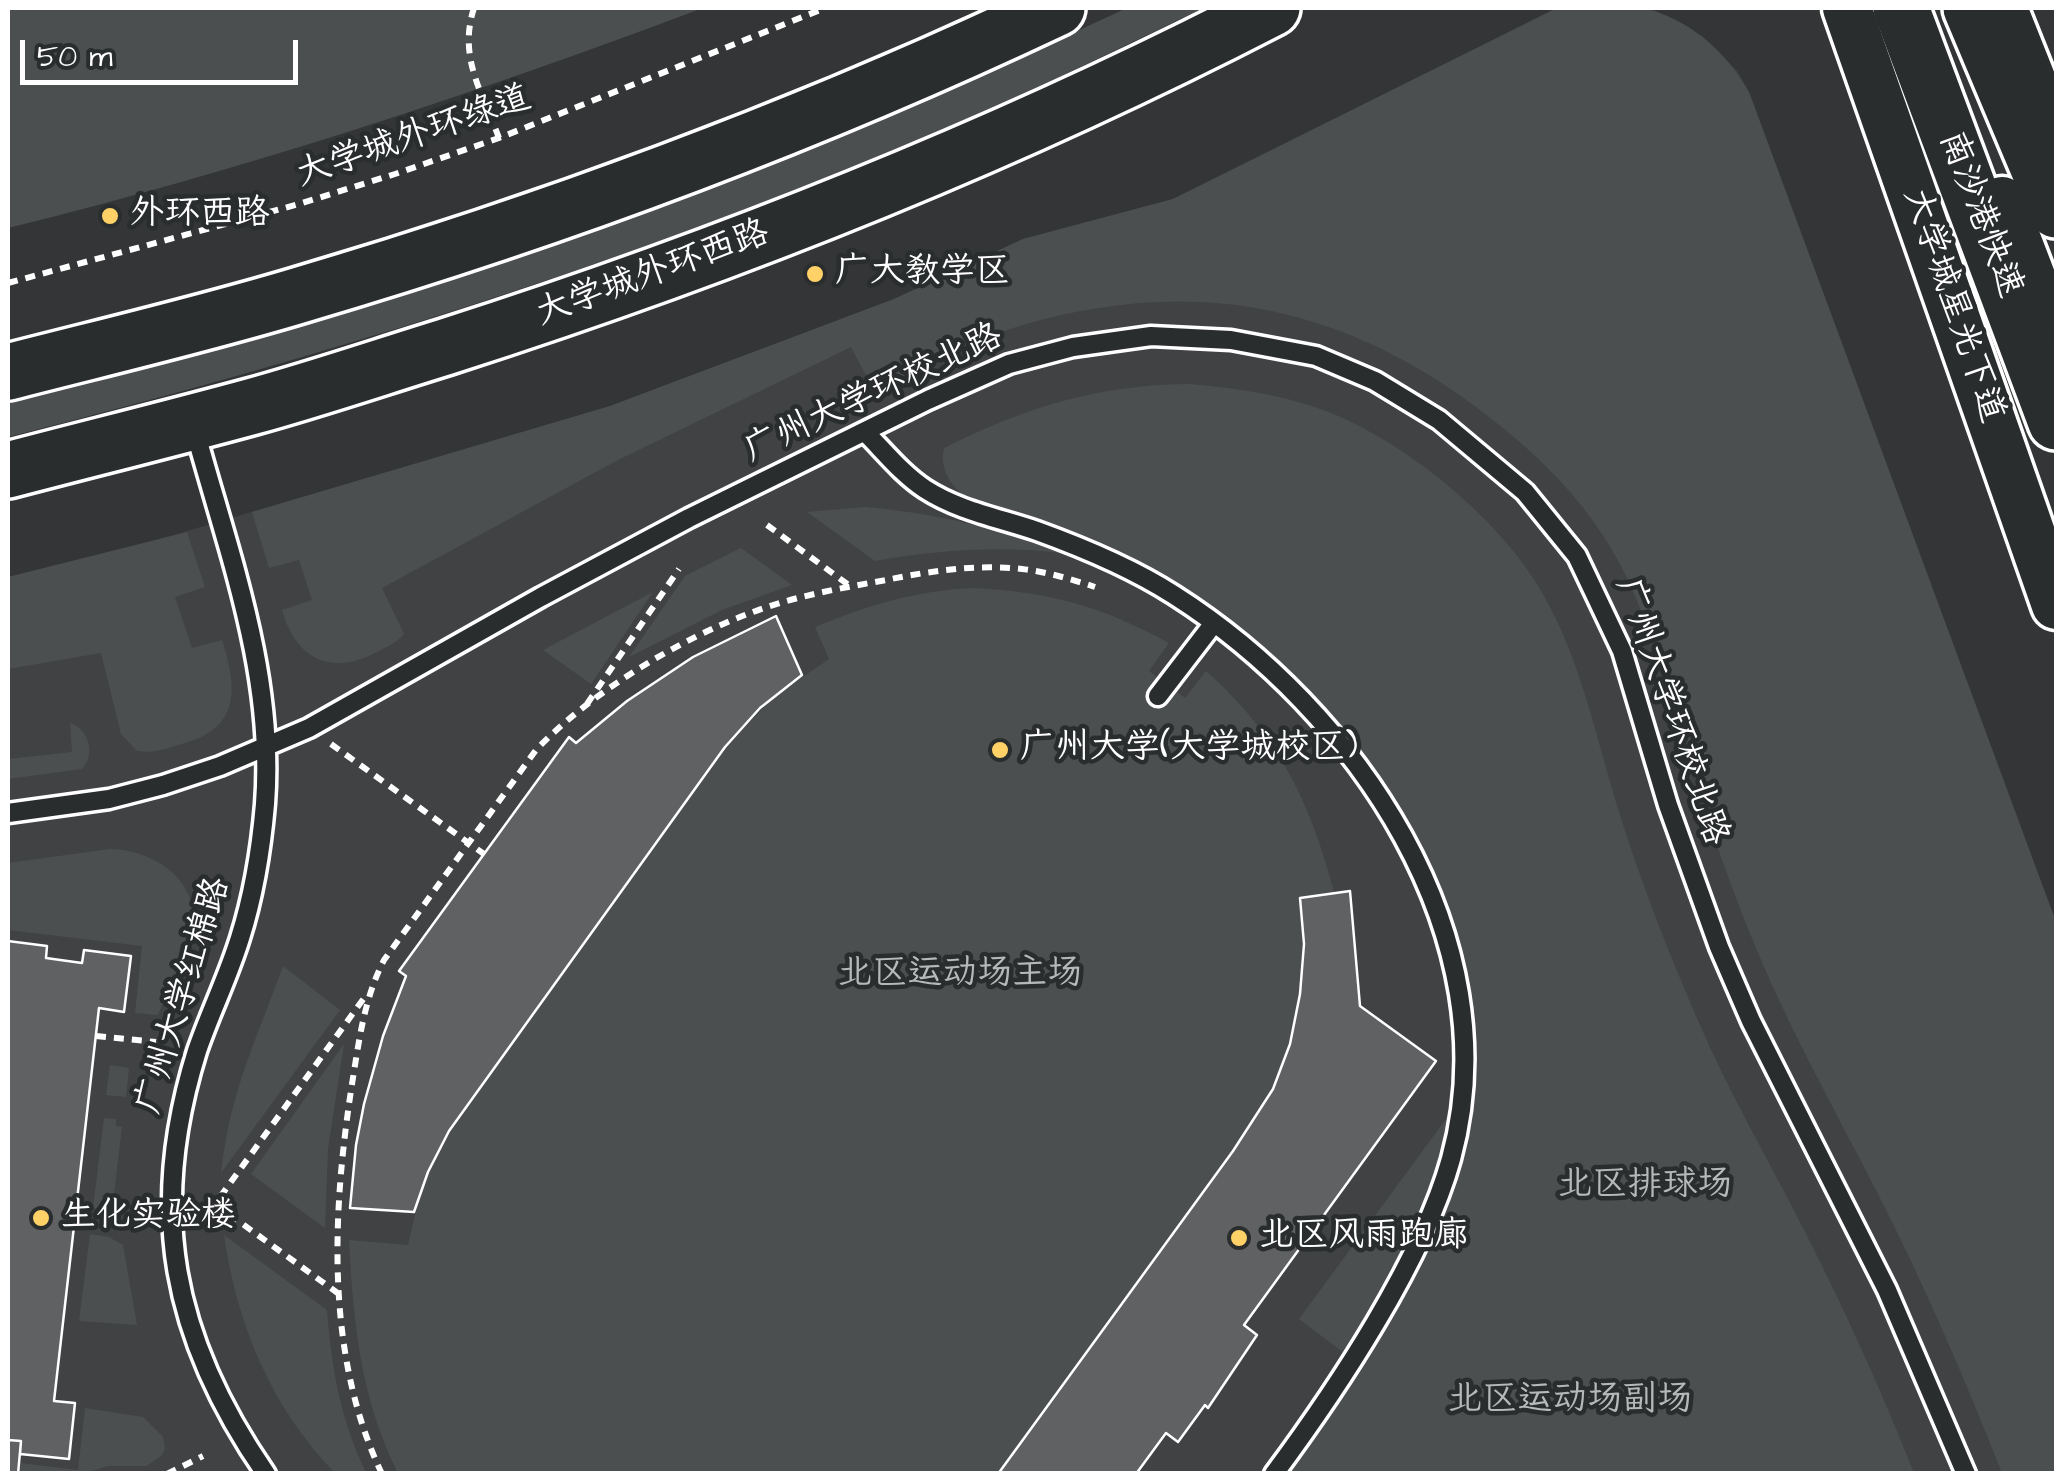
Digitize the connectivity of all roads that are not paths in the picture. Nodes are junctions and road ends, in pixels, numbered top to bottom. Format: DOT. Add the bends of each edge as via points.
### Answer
graph roads {
  1 [pos="1057,8"];
  2 [pos="1272,8"];
  3 [pos="1847,8"];
  4 [pos="1901,8"];
  5 [pos="1927,8"];
  6 [pos="1971,8"];
  7 [pos="2000,8"];
  8 [pos="2056,151"];
  9 [pos="2056,210"];
  10 [pos="2056,342"];
  11 [pos="8,372"];
  12 [pos="193,422"];
  13 [pos="2056,422"];
  14 [pos="865,432"];
  15 [pos="8,470"];
  16 [pos="2056,605"];
  17 [pos="1214,622"];
  18 [pos="1158,696"];
  19 [pos="267,746"];
  20 [pos="8,814"];
  21 [pos="266,1474"];
  22 [pos="1274,1474"];
  23 [pos="1966,1474"];
  1 -- 11 [label="main road" via="735,146 530,220 302,295"];
  2 -- 12 [label="main road, 大学城外环西路" via="928,170 718,252 527,321"];
  3 -- 16 [label="main road, 大学城星光下道"];
  4 -- 13 [label="main road, 南沙港快速"];
  5 -- 10 [label="main road"];
  6 -- 9 [label="main road"];
  7 -- 8 [label="main road"];
  12 -- 15 [label="main road, 大学城外环西路"];
  12 -- 19 [label="lane, 广州大学红棉路" via="252,635"];
  14 -- 17 [label="lane" via="944,500 1109,560"];
  14 -- 19 [label="lane, 广州大学环校北路" via="611,558"];
  14 -- 23 [label="lane, 广州大学环校北路" via="1038,355 1107,340 1192,336 1278,347 1345,366 1440,420 1511,479 1578,556 1599,597 1719,947 1887,1290"];
  17 -- 18 [label="lane"];
  17 -- 22 [label="lane" via="1318,715 1380,799 1440,924 1462,1019 1464,1088 1452,1157 1431,1216 1375,1320"];
  19 -- 20 [label="lane, 广州大学环校北路" via="134,793"];
  19 -- 21 [label="lane, 广州大学红棉路" via="252,896 181,1110 171,1204 176,1269 200,1356 236,1431"];
}
